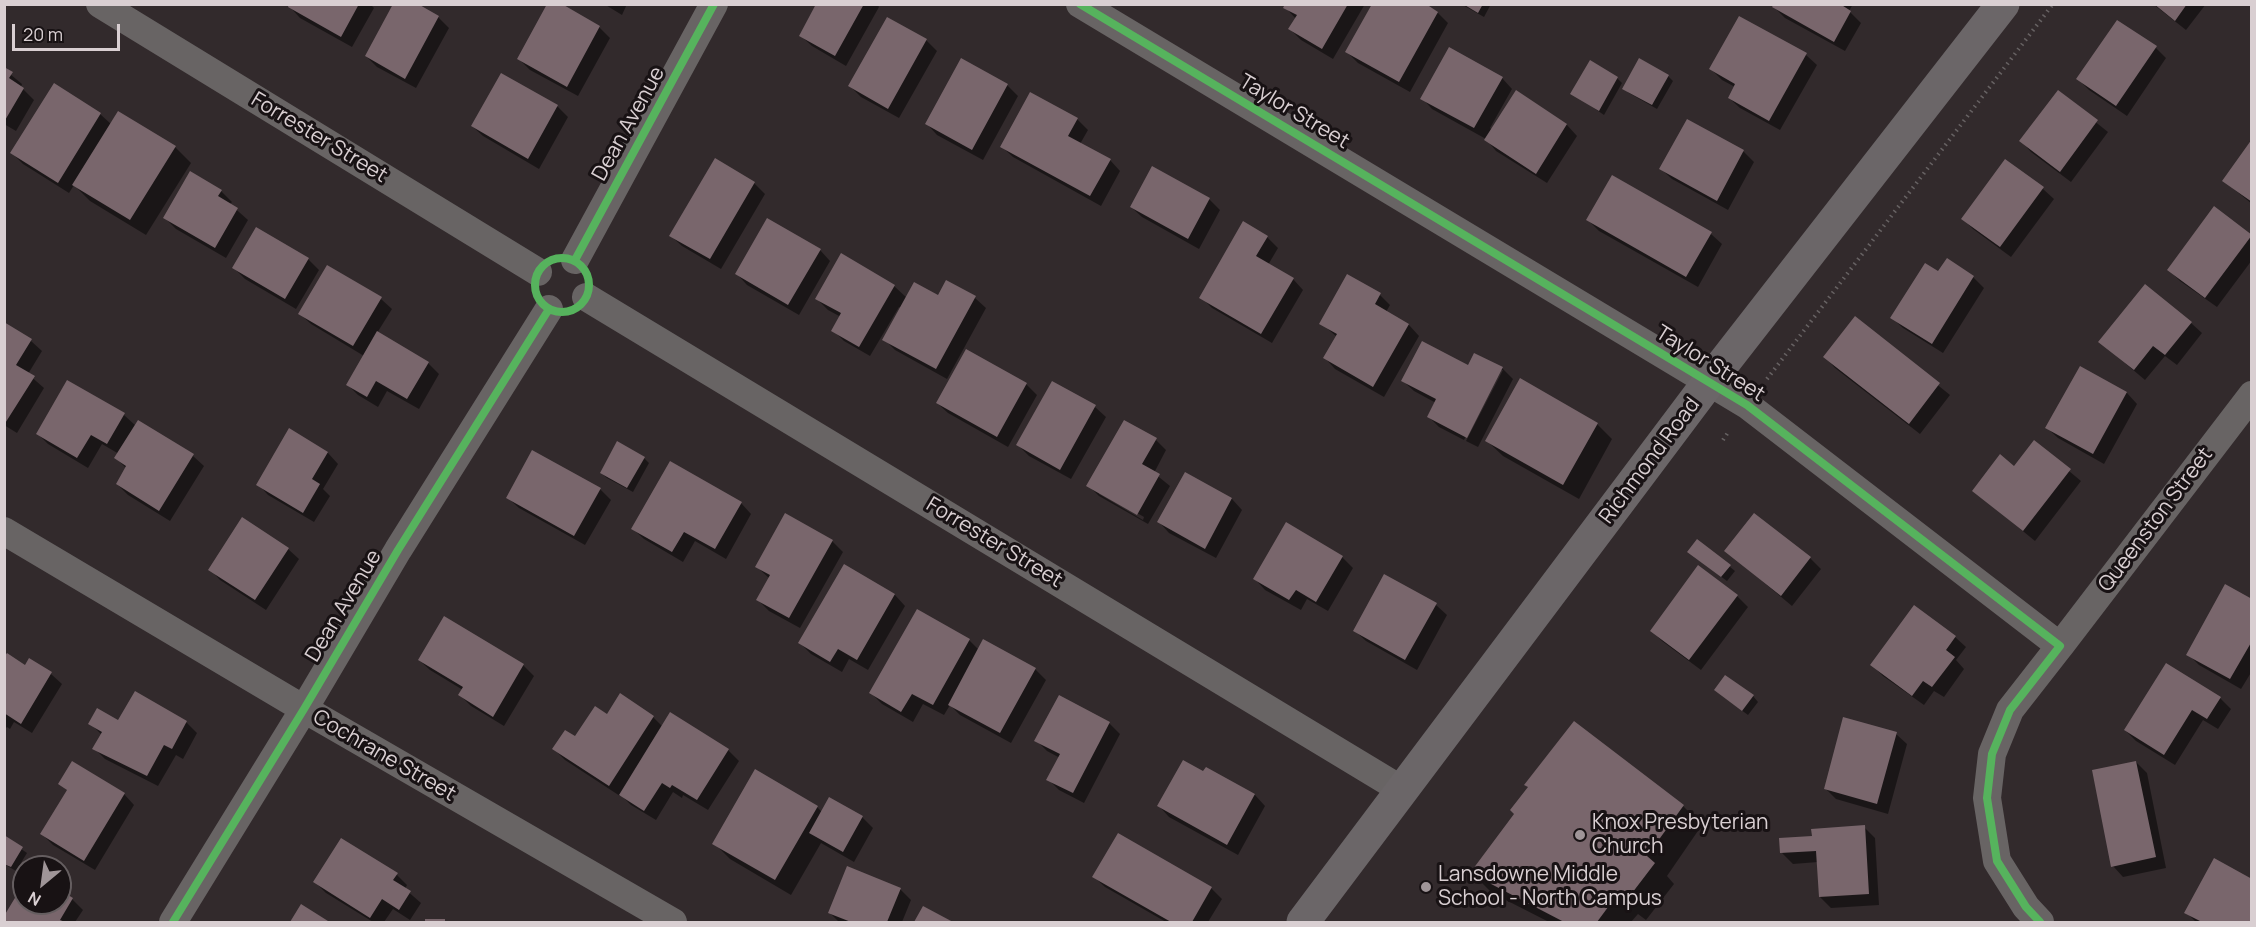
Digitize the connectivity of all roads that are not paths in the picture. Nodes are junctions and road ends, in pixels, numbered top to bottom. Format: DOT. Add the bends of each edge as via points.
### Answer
graph roads {
  1 [pos="100,4"];
  2 [pos="714,4"];
  3 [pos="1080,4"];
  4 [pos="2003,4"];
  5 [pos="575,260"];
  6 [pos="538,272"];
  7 [pos="586,297"];
  8 [pos="549,309"];
  9 [pos="1708,383"];
  10 [pos="2252,394"];
  11 [pos="4,531"];
  12 [pos="2060,646"];
  13 [pos="304,709"];
  14 [pos="1402,790"];
  15 [pos="173,922"];
  16 [pos="673,922"];
  17 [pos="1303,922"];
  18 [pos="2040,922"];
  1 -- 6 [label="street, Forrester Street"];
  2 -- 5 [label="street, Dean Avenue"];
  3 -- 9 [label="street, Taylor Street"];
  4 -- 9 [label="main road, Richmond Road"];
  5 -- 6 [label="street" via="561,258 548,262"];
  5 -- 7 [label="street" via="590,283"];
  6 -- 8 [label="street" via="535,286 539,299"];
  7 -- 8 [label="street" via="577,308 564,312"];
  7 -- 14 [label="street, Forrester Street"];
  8 -- 13 [label="street, Dean Avenue"];
  9 -- 12 [label="street, Taylor Street" via="1747,405"];
  9 -- 14 [label="main road, Richmond Road"];
  10 -- 12 [label="street, Queenston Street"];
  11 -- 13 [label="street, Cochrane Street"];
  12 -- 18 [label="street" via="2010,710 1992,754 1988,798 1997,861 2026,908"];
  13 -- 15 [label="street, Dean Avenue"];
  13 -- 16 [label="street, Cochrane Street"];
  14 -- 17 [label="main road, Richmond Road"];
}
